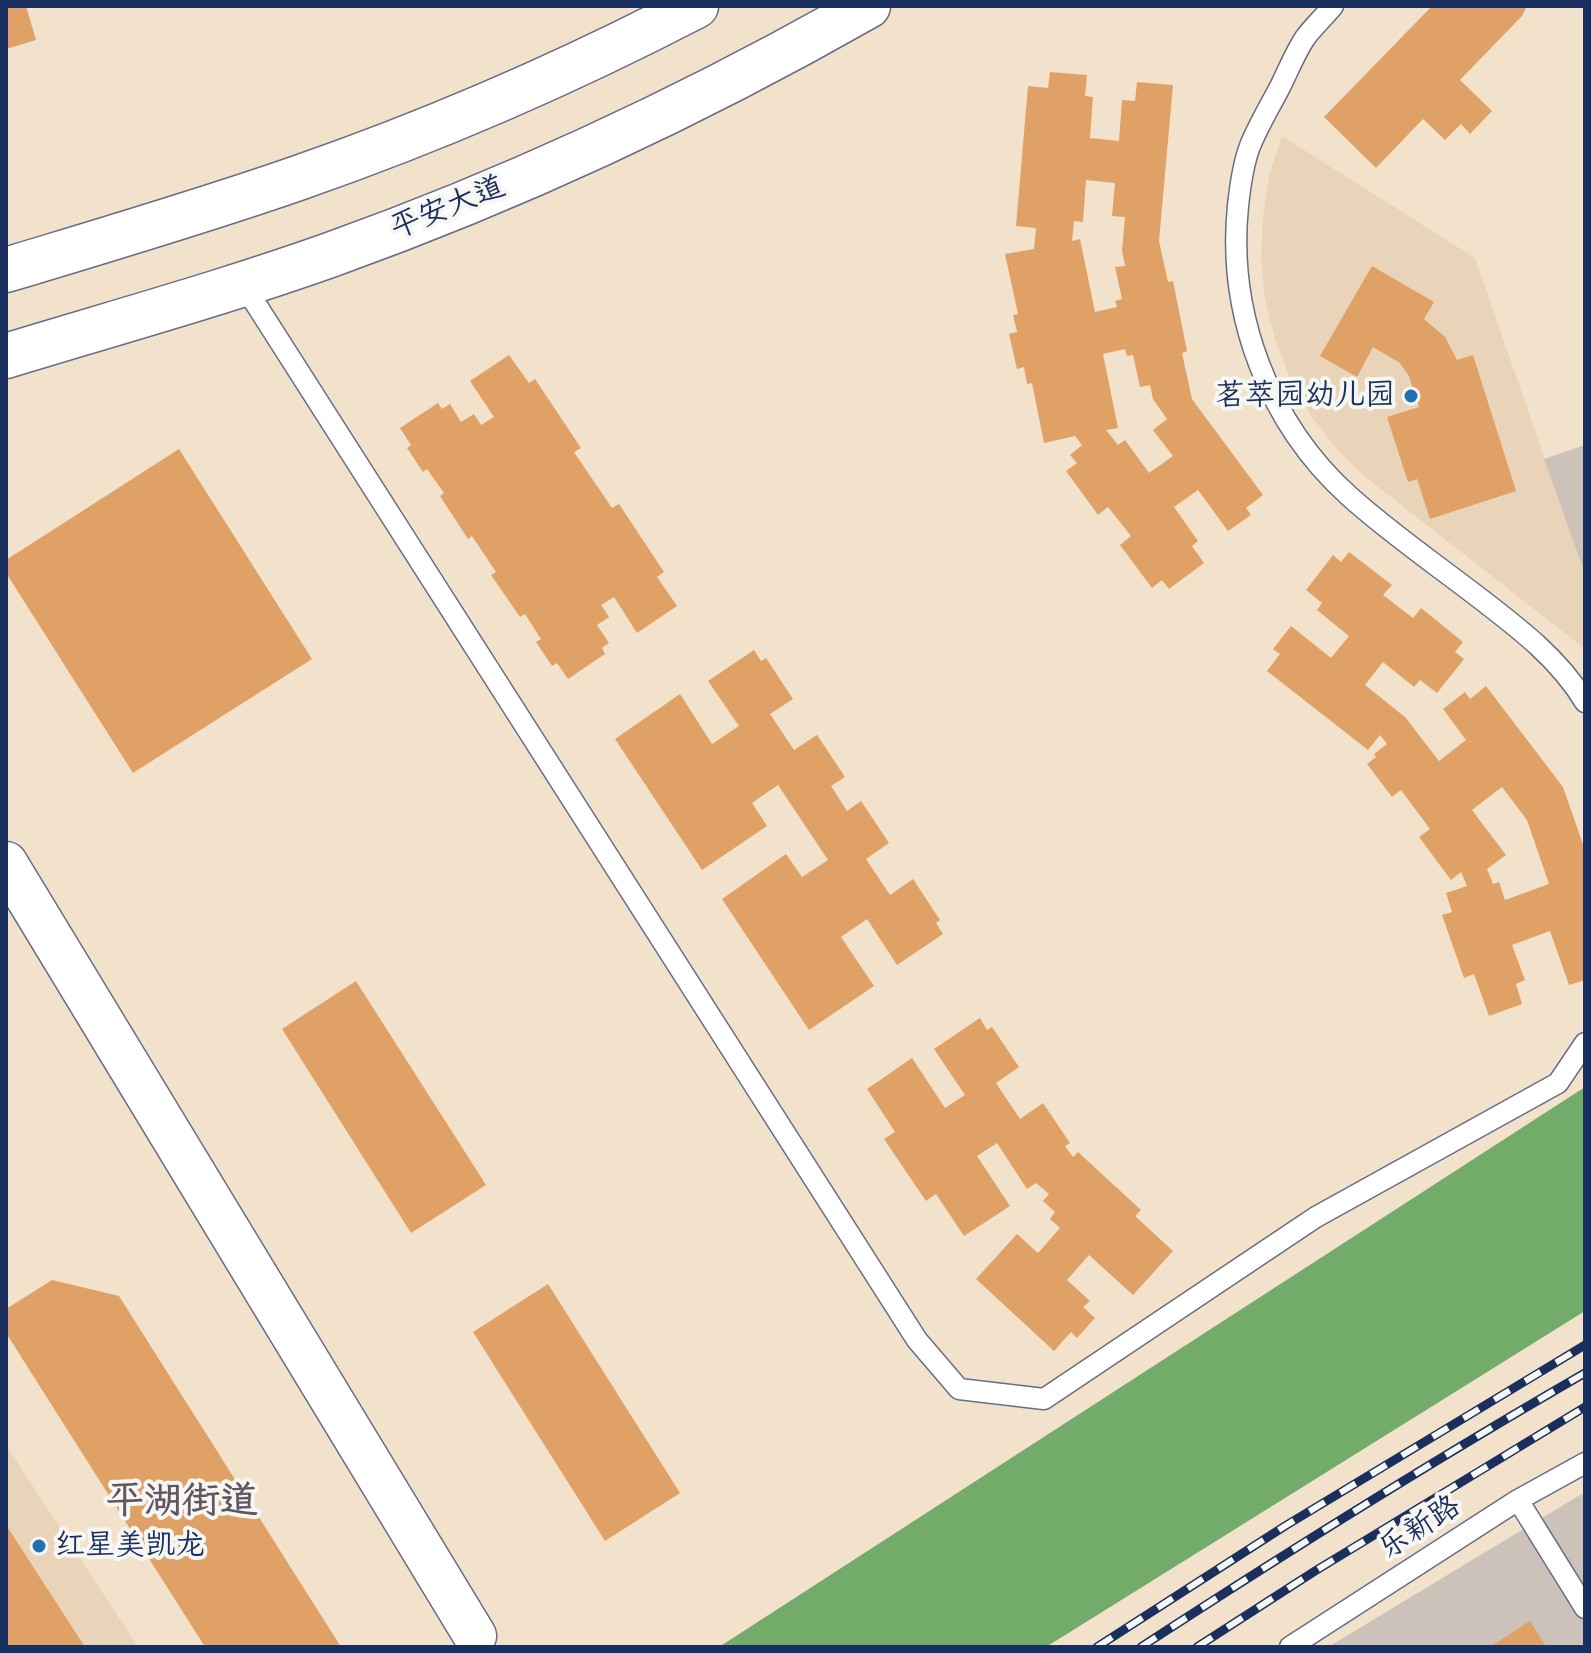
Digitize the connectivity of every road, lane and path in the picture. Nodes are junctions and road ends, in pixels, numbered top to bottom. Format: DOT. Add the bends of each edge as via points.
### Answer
graph roads {
  1 [pos="696,6"];
  2 [pos="868,6"];
  3 [pos="1333,6"];
  4 [pos="6,270"];
  5 [pos="243,284"];
  6 [pos="6,356"];
  7 [pos="1585,702"];
  8 [pos="6,863"];
  9 [pos="1585,1043"];
  10 [pos="1585,1463"];
  11 [pos="1518,1500"];
  12 [pos="1585,1608"];
  13 [pos="475,1636"];
  14 [pos="1290,1647"];
  1 -- 4 [label="main road" via="421,132 228,202"];
  2 -- 5 [label="main road, 平安大道" via="690,102 572,158"];
  3 -- 7 [label="lane" via="1304,39 1249,148 1236,228 1237,270 1253,350 1291,429 1317,463 1348,495 1526,633"];
  5 -- 6 [label="main road, 平安大道"];
  5 -- 9 [label="lane" via="917,1340 959,1389 1044,1399 1316,1217 1558,1083"];
  8 -- 13 [label="street"];
  10 -- 11 [label="lane, 乐新路"];
  11 -- 12 [label="lane"];
  11 -- 14 [label="lane, 乐新路"];
}
